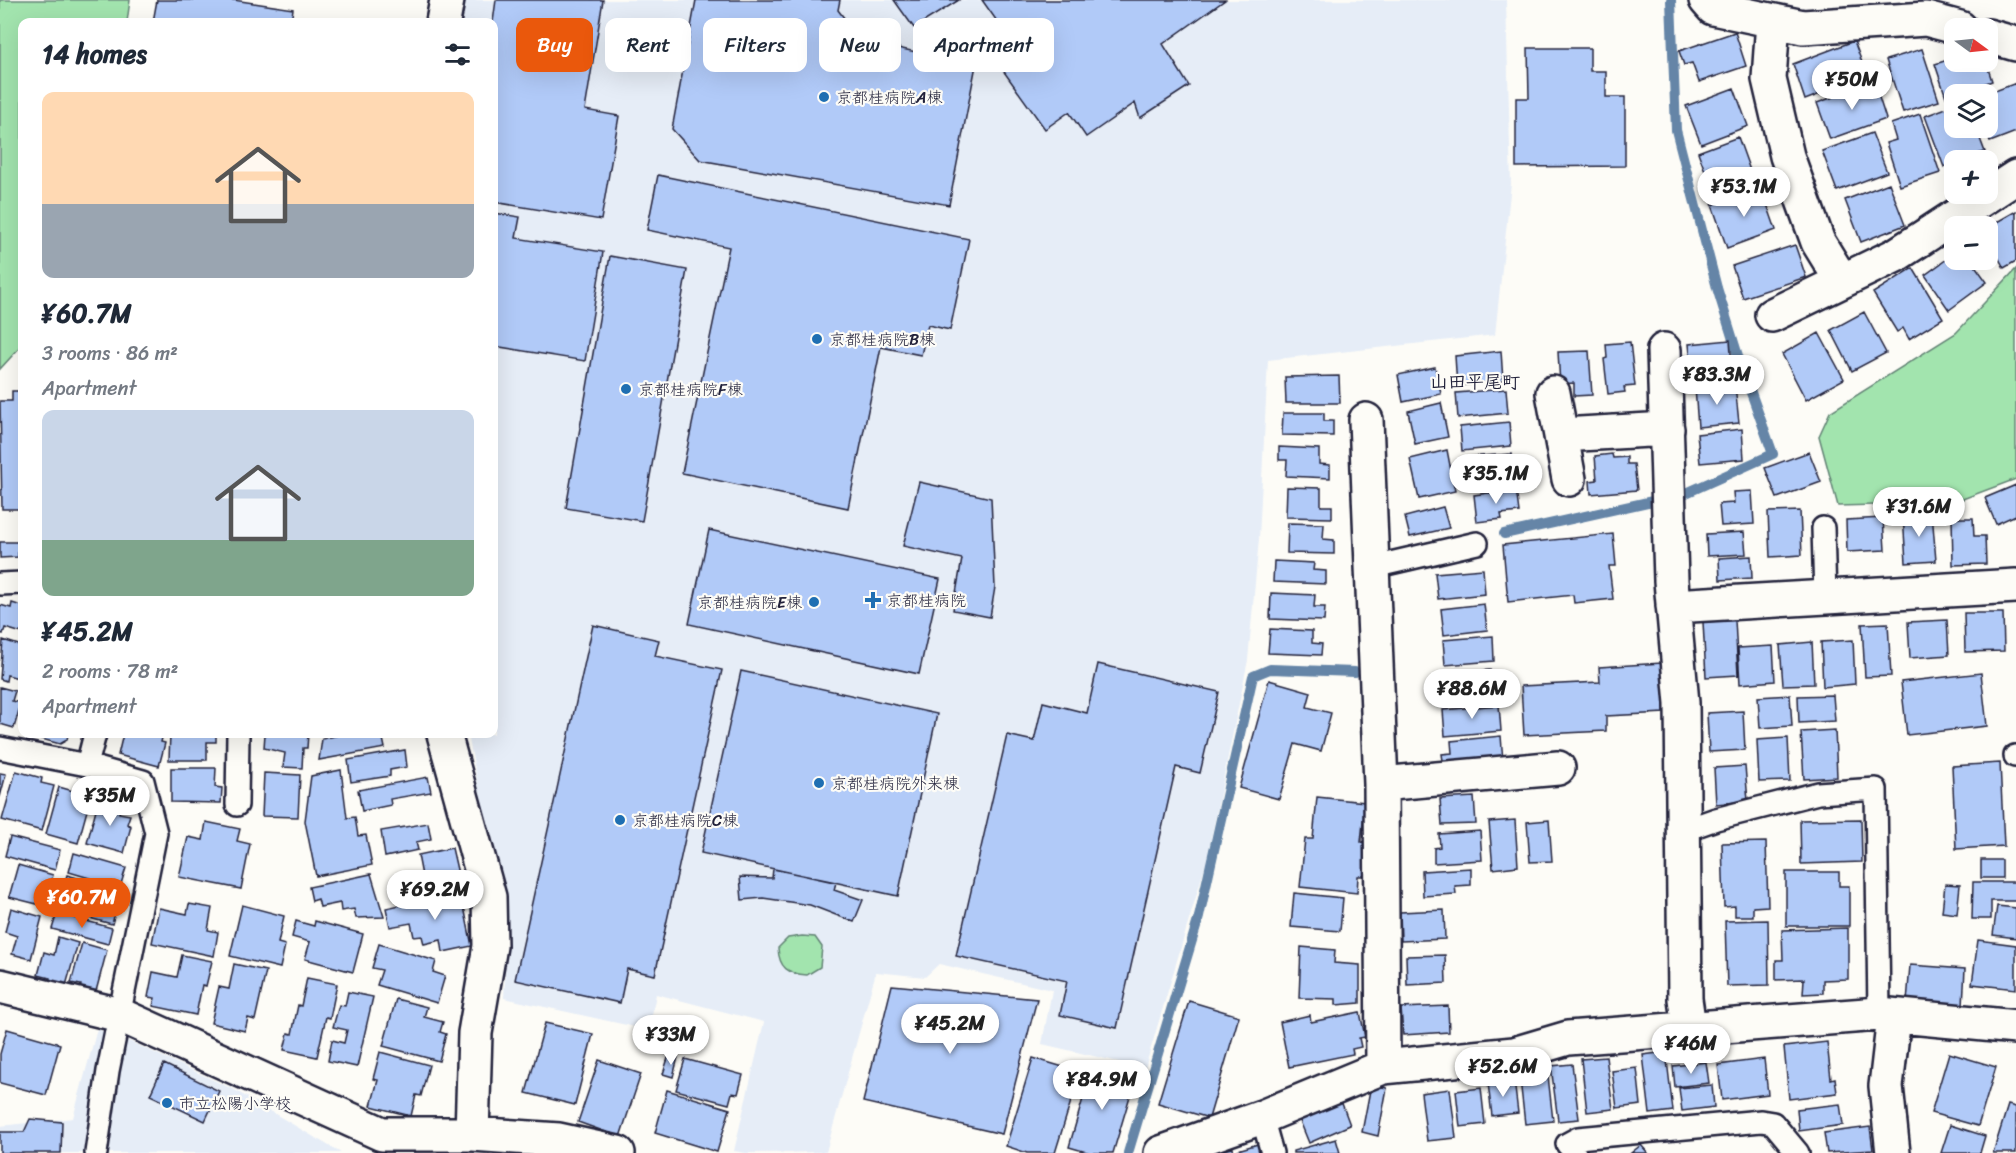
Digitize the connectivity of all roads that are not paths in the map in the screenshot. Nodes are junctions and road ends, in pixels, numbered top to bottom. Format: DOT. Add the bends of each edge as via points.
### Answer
graph roads {
  1 [pos="447,0"];
  2 [pos="1706,0"];
  3 [pos="444,18"];
  4 [pos="1773,21"];
  5 [pos="1944,24"];
  6 [pos="1998,39"];
  7 [pos="2016,44"];
  8 [pos="2016,177"];
  9 [pos="1842,281"];
  10 [pos="1772,315"];
  11 [pos="1664,350"];
  12 [pos="1553,393"];
  13 [pos="1366,420"];
  14 [pos="1667,429"];
  15 [pos="1562,435"];
  16 [pos="1569,479"];
  17 [pos="1823,528"];
  18 [pos="1477,543"];
  19 [pos="1373,567"];
  20 [pos="18,583"];
  21 [pos="0,584"];
  22 [pos="2016,586"];
  23 [pos="1825,597"];
  24 [pos="1673,606"];
  25 [pos="94,738"];
  26 [pos="238,738"];
  27 [pos="445,738"];
  28 [pos="0,748"];
  29 [pos="87,765"];
  30 [pos="1558,768"];
  31 [pos="1381,784"];
  32 [pos="237,805"];
  33 [pos="1682,831"];
  34 [pos="0,986"];
  35 [pos="120,1015"];
  36 [pos="1887,1016"];
  37 [pos="1689,1027"];
  38 [pos="2016,1027"];
  39 [pos="1383,1067"];
  40 [pos="1262,1117"];
  41 [pos="472,1134"];
  42 [pos="1198,1147"];
  43 [pos="96,1153"];
  44 [pos="618,1153"];
  45 [pos="1161,1153"];
  46 [pos="1272,1153"];
  47 [pos="1575,1153"];
  48 [pos="1798,1153"];
  49 [pos="1893,1153"];
  1 -- 3 [label="street"];
  2 -- 4 [label="street" via="1713,8"];
  4 -- 5 [label="street" via="1803,27 1926,19"];
  4 -- 9 [label="street" via="1769,79 1786,156 1818,242"];
  6 -- 7 [label="street"];
  8 -- 9 [label="street" via="1896,255"];
  9 -- 10 [label="street"];
  11 -- 14 [label="street"];
  12 -- 15 [label="street"];
  13 -- 19 [label="street"];
  14 -- 15 [label="street"];
  14 -- 24 [label="street"];
  15 -- 16 [label="street"];
  17 -- 23 [label="lane"];
  18 -- 19 [label="lane"];
  19 -- 31 [label="street"];
  20 -- 21 [label="lane"];
  22 -- 23 [label="street"];
  23 -- 24 [label="street"];
  24 -- 33 [label="street" via="1682,703"];
  25 -- 29 [label="lane"];
  26 -- 32 [label="lane"];
  27 -- 41 [label="street" via="489,897 490,946 475,1033"];
  28 -- 29 [label="lane"];
  29 -- 35 [label="lane" via="143,781 156,833"];
  30 -- 31 [label="street"];
  31 -- 39 [label="street"];
  33 -- 36 [label="lane" via="1818,793 1876,789"];
  33 -- 37 [label="street"];
  34 -- 35 [label="street"];
  35 -- 41 [label="street" via="382,1134"];
  35 -- 43 [label="lane"];
  36 -- 37 [label="street"];
  36 -- 38 [label="street"];
  36 -- 49 [label="street" via="1886,1086"];
  37 -- 39 [label="street" via="1568,1038 1514,1054"];
  39 -- 40 [label="street"];
  40 -- 42 [label="street"];
  40 -- 46 [label="lane"];
  41 -- 44 [label="street" via="559,1140"];
  42 -- 45 [label="street"];
  47 -- 48 [label="lane" via="1567,1144 1578,1138 1761,1121 1773,1123"];
}
